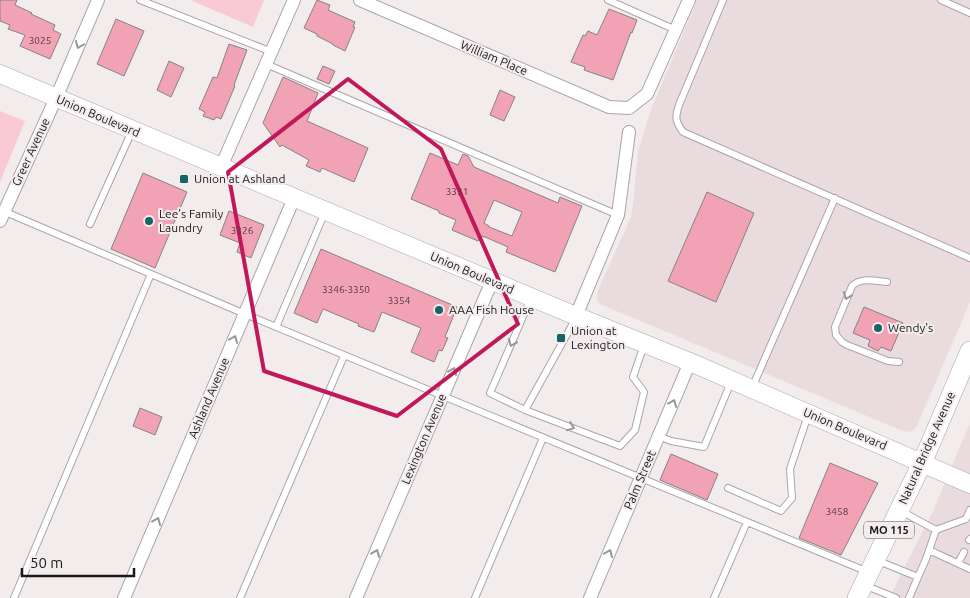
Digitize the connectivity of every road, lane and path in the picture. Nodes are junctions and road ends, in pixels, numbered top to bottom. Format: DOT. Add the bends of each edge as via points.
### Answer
graph roads {
  1 [pos="98,0"];
  2 [pos="140,0"];
  3 [pos="294,0"];
  4 [pos="360,0"];
  5 [pos="608,0"];
  6 [pos="689,0"];
  7 [pos="723,0"];
  8 [pos="940,0"];
  9 [pos="970,13"];
  10 [pos="676,30"];
  11 [pos="272,52"];
  12 [pos="266,64"];
  13 [pos="0,74"];
  14 [pos="56,98"];
  15 [pos="133,130"];
  16 [pos="629,132"];
  17 [pos="221,167"];
  18 [pos="294,198"];
  19 [pos="835,198"];
  20 [pos="326,211"];
  21 [pos="1,214"];
  22 [pos="618,215"];
  23 [pos="90,224"];
  24 [pos="970,258"];
  25 [pos="151,274"];
  26 [pos="492,281"];
  27 [pos="887,282"];
  28 [pos="532,298"];
  29 [pos="245,314"];
  30 [pos="576,316"];
  31 [pos="276,327"];
  32 [pos="644,344"];
  33 [pos="970,351"];
  34 [pos="344,356"];
  35 [pos="690,362"];
  36 [pos="899,362"];
  37 [pos="732,380"];
  38 [pos="751,389"];
  39 [pos="442,396"];
  40 [pos="525,410"];
  41 [pos="808,414"];
  42 [pos="659,436"];
  43 [pos="543,438"];
  44 [pos="922,463"];
  45 [pos="641,479"];
  46 [pos="970,484"];
  47 [pos="728,488"];
  48 [pos="899,510"];
  49 [pos="970,510"];
  50 [pos="968,520"];
  51 [pos="747,522"];
  52 [pos="936,530"];
  53 [pos="930,550"];
  54 [pos="964,552"];
  55 [pos="958,563"];
  56 [pos="970,569"];
  57 [pos="918,577"];
  58 [pos="866,579"];
  59 [pos="14,598"];
  60 [pos="124,598"];
  61 [pos="240,598"];
  62 [pos="356,598"];
  63 [pos="475,598"];
  64 [pos="590,598"];
  65 [pos="714,598"];
  66 [pos="896,598"];
  67 [pos="909,598"];
  1 -- 14 [label="street, Greer Avenue, one-way"];
  2 -- 11 [label="lane"];
  3 -- 11 [label="street"];
  4 -- 10 [label="street, William Place" via="609,107 629,108 647,94"];
  5 -- 10 [label="lane"];
  6 -- 10 [label="street"];
  7 -- 19 [label="lane" via="675,116 678,126 683,132"];
  8 -- 9 [label="lane"];
  11 -- 12 [label="street"];
  12 -- 17 [label="street"];
  12 -- 22 [label="lane"];
  13 -- 14 [label="main road, Union Boulevard"];
  14 -- 15 [label="main road, Union Boulevard"];
  14 -- 21 [label="street, Greer Avenue"];
  15 -- 17 [label="main road, Union Boulevard"];
  15 -- 23 [label="lane"];
  16 -- 22 [label="street"];
  17 -- 18 [label="main road, Union Boulevard"];
  18 -- 20 [label="main road, Union Boulevard"];
  18 -- 29 [label="street, Ashland Avenue"];
  19 -- 24 [label="lane"];
  19 -- 38 [label="lane"];
  20 -- 26 [label="main road, Union Boulevard"];
  20 -- 31 [label="lane"];
  21 -- 25 [label="lane"];
  22 -- 30 [label="street"];
  25 -- 29 [label="lane"];
  25 -- 59 [label="lane"];
  26 -- 28 [label="main road, Union Boulevard"];
  39 -- 26 [label="street, Lexington Avenue, one-way"];
  27 -- 36 [label="lane, one-way" via="862,280 852,286 835,327 836,335 848,345 888,361"];
  28 -- 30 [label="main road, Union Boulevard"];
  28 -- 40 [label="lane, one-way" via="490,394"];
  29 -- 31 [label="lane"];
  60 -- 29 [label="street, Ashland Avenue, one-way"];
  30 -- 32 [label="main road, Union Boulevard"];
  30 -- 40 [label="lane"];
  31 -- 34 [label="lane"];
  32 -- 35 [label="main road, Union Boulevard"];
  40 -- 32 [label="lane, one-way" via="620,446 635,430 644,392 633,377"];
  33 -- 44 [label="main road, Natural Bridge Avenue / MO 115"];
  34 -- 39 [label="lane"];
  34 -- 61 [label="lane"];
  35 -- 37 [label="main road, Union Boulevard"];
  42 -- 35 [label="street, Palm Street, one-way"];
  37 -- 38 [label="main road, Union Boulevard"];
  37 -- 42 [label="lane" via="704,447"];
  38 -- 41 [label="main road, Union Boulevard"];
  39 -- 43 [label="lane"];
  62 -- 39 [label="street, Lexington Avenue, one-way"];
  41 -- 44 [label="main road, Union Boulevard"];
  41 -- 47 [label="lane" via="790,469 792,498 781,511"];
  42 -- 45 [label="street, Palm Street"];
  43 -- 45 [label="lane"];
  43 -- 63 [label="lane"];
  44 -- 46 [label="main road, Union Boulevard"];
  44 -- 48 [label="main road, Natural Bridge Avenue / MO 115"];
  45 -- 51 [label="lane"];
  64 -- 45 [label="street, Palm Street, one-way"];
  48 -- 52 [label="lane"];
  48 -- 58 [label="main road, Natural Bridge Avenue / MO 115"];
  49 -- 50 [label="lane"];
  50 -- 52 [label="lane"];
  51 -- 58 [label="lane"];
  51 -- 65 [label="lane"];
  52 -- 53 [label="lane"];
  53 -- 55 [label="lane"];
  53 -- 57 [label="lane"];
  54 -- 55 [label="lane"];
  55 -- 56 [label="lane"];
  57 -- 58 [label="lane"];
  57 -- 67 [label="lane"];
  58 -- 66 [label="lane"];
}
